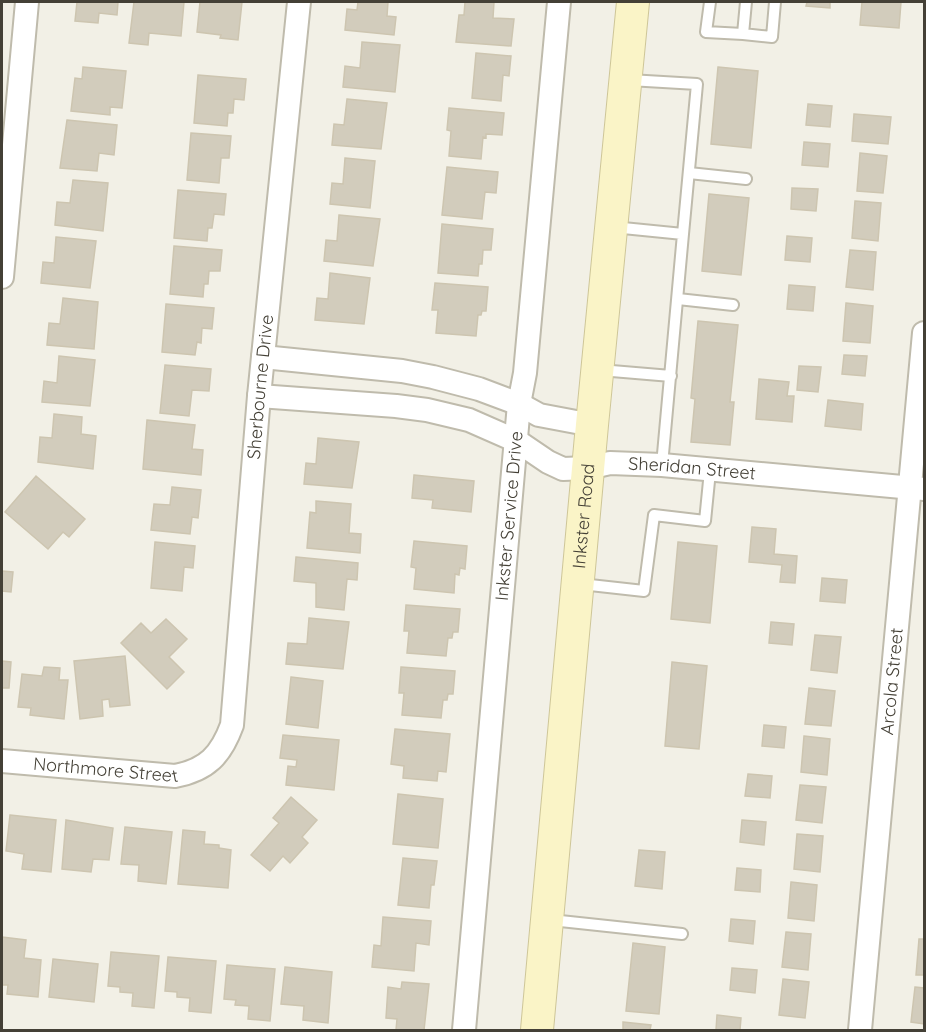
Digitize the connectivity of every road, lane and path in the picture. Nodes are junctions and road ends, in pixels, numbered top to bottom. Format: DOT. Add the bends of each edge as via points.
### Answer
graph roads {
  1 [pos="27,2"];
  2 [pos="299,2"];
  3 [pos="559,2"];
  4 [pos="633,2"];
  5 [pos="710,2"];
  6 [pos="746,2"];
  7 [pos="775,2"];
  8 [pos="742,34"];
  9 [pos="626,80"];
  10 [pos="689,173"];
  11 [pos="746,178"];
  12 [pos="611,227"];
  13 [pos="683,234"];
  14 [pos="2,277"];
  15 [pos="678,299"];
  16 [pos="733,305"];
  17 [pos="924,333"];
  18 [pos="263,357"];
  19 [pos="598,370"];
  20 [pos="671,376"];
  21 [pos="259,396"];
  22 [pos="519,404"];
  23 [pos="592,425"];
  24 [pos="517,441"];
  25 [pos="662,465"];
  26 [pos="588,468"];
  27 [pos="710,471"];
  28 [pos="918,489"];
  29 [pos="578,584"];
  30 [pos="2,761"];
  31 [pos="205,765"];
  32 [pos="548,920"];
  33 [pos="682,934"];
  34 [pos="464,1030"];
  35 [pos="537,1030"];
  36 [pos="860,1030"];
  1 -- 14 [label="street"];
  2 -- 18 [label="street, Sherbourne Drive"];
  3 -- 22 [label="street, Inkster Service Drive"];
  4 -- 9 [label="main road, Inkster Road"];
  5 -- 8 [label="lane" via="706,32"];
  6 -- 8 [label="lane"];
  7 -- 8 [label="lane" via="772,37"];
  9 -- 10 [label="lane" via="697,84"];
  9 -- 12 [label="main road, Inkster Road"];
  10 -- 11 [label="lane"];
  10 -- 13 [label="lane"];
  12 -- 13 [label="lane"];
  12 -- 19 [label="main road, Inkster Road"];
  13 -- 15 [label="lane"];
  15 -- 16 [label="lane"];
  15 -- 20 [label="lane"];
  17 -- 28 [label="street, Arcola Street"];
  18 -- 21 [label="street, Sherbourne Drive"];
  18 -- 22 [label="street" via="402,371 479,388"];
  19 -- 20 [label="lane"];
  19 -- 23 [label="main road, Inkster Road"];
  20 -- 25 [label="lane"];
  21 -- 24 [label="street, Sheridan Street" via="427,410 468,420"];
  21 -- 31 [label="street, Sherbourne Drive" via="232,725 225,744"];
  22 -- 23 [label="street" via="539,415"];
  22 -- 24 [label="street, Inkster Service Drive"];
  23 -- 26 [label="main road, Inkster Road"];
  24 -- 26 [label="street, Sheridan Street" via="564,469"];
  24 -- 34 [label="street, Inkster Service Drive"];
  25 -- 26 [label="street, Sheridan Street" via="610,463"];
  25 -- 27 [label="street, Sheridan Street"];
  26 -- 29 [label="main road, Inkster Road"];
  27 -- 28 [label="street, Sheridan Street"];
  27 -- 29 [label="lane" via="705,520 654,515 644,591"];
  28 -- 36 [label="street, Arcola Street"];
  29 -- 32 [label="main road, Inkster Road"];
  30 -- 31 [label="street, Northmore Street" via="163,777 187,774"];
  32 -- 33 [label="lane"];
  32 -- 35 [label="main road, Inkster Road"];
}
